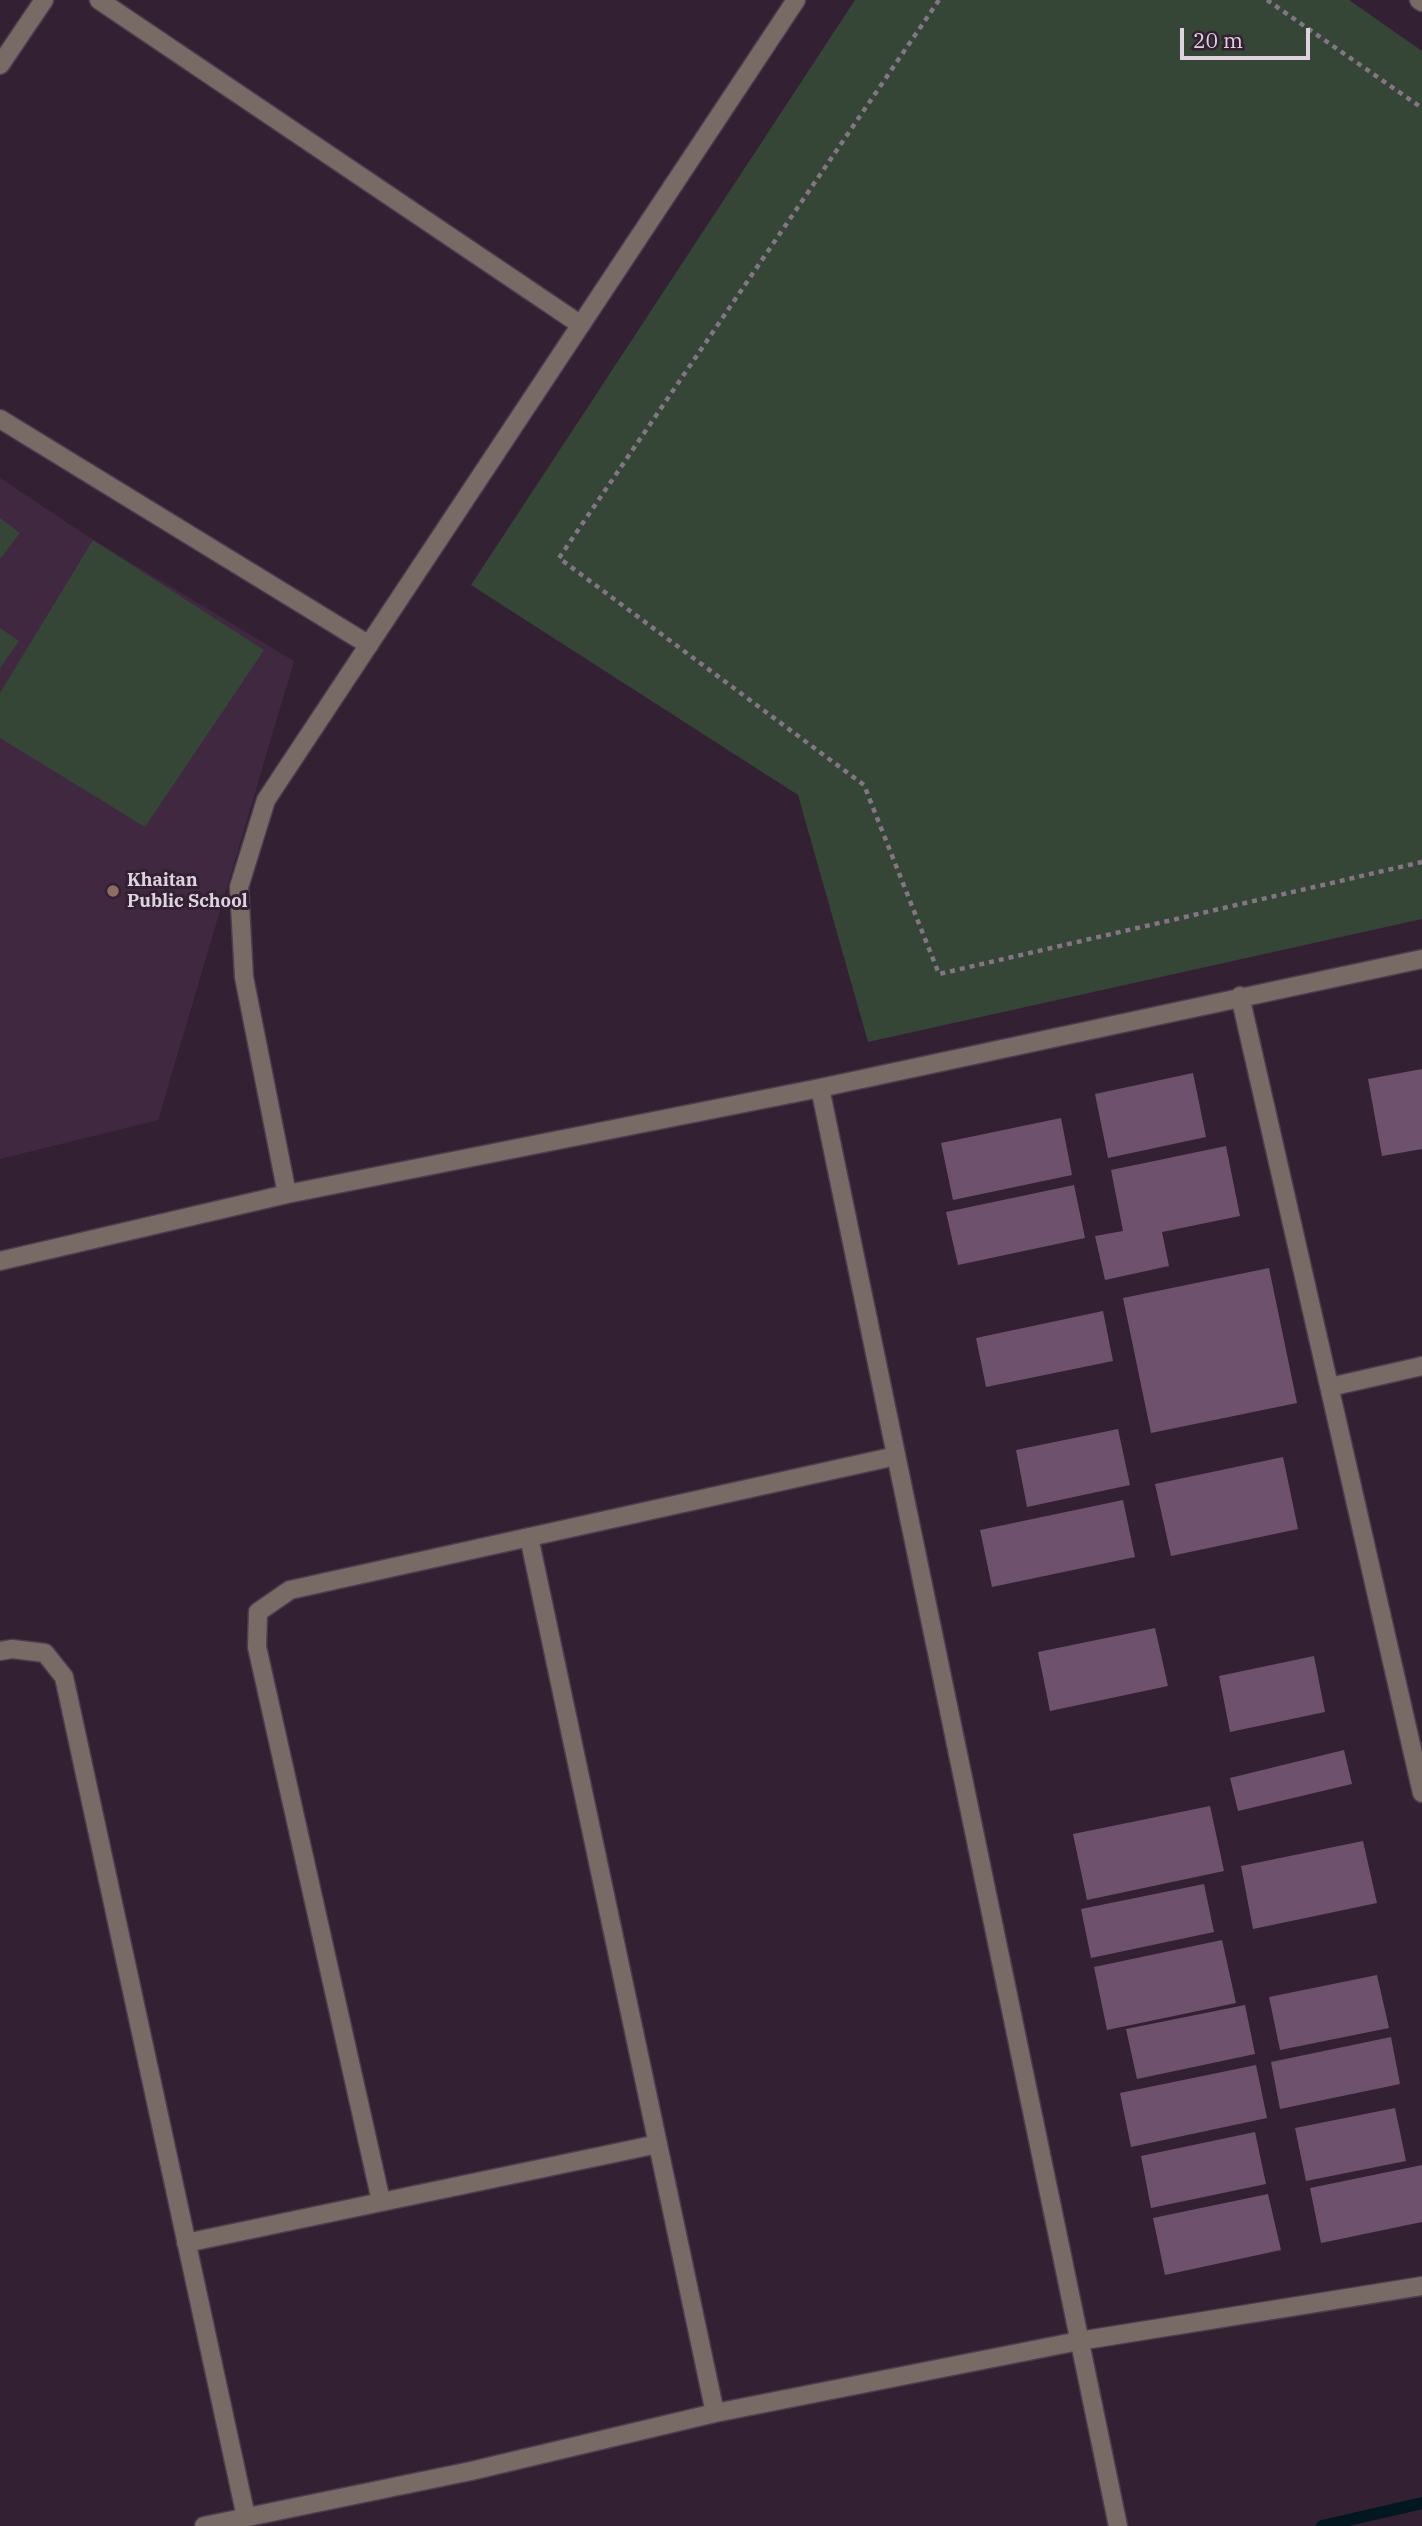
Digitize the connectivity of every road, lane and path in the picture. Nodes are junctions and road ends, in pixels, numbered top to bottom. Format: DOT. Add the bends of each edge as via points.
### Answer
graph roads {
  1 [pos="44,0"];
  2 [pos="99,0"];
  3 [pos="796,0"];
  4 [pos="939,0"];
  5 [pos="1267,0"];
  6 [pos="0,65"];
  7 [pos="1422,108"];
  8 [pos="581,325"];
  9 [pos="0,419"];
  10 [pos="369,645"];
  11 [pos="1422,862"];
  12 [pos="1422,959"];
  13 [pos="1240,996"];
  14 [pos="820,1088"];
  15 [pos="287,1194"];
  16 [pos="0,1261"];
  17 [pos="1422,1366"];
  18 [pos="1329,1387"];
  19 [pos="895,1456"];
  20 [pos="529,1537"];
  21 [pos="0,1651"];
  22 [pos="1422,1793"];
  23 [pos="658,2144"];
  24 [pos="382,2202"];
  25 [pos="186,2243"];
  26 [pos="1422,2286"];
  27 [pos="1079,2341"];
  28 [pos="715,2413"];
  29 [pos="246,2517"];
  30 [pos="1116,2519"];
  31 [pos="204,2526"];
  1 -- 6 [label="street"];
  2 -- 8 [label="street"];
  3 -- 8 [label="street"];
  4 -- 11 [label="path" via="559,558 864,785 939,974"];
  5 -- 7 [label="path"];
  8 -- 10 [label="street"];
  9 -- 10 [label="street"];
  10 -- 15 [label="street" via="266,800 239,887 244,977"];
  12 -- 13 [label="street"];
  13 -- 14 [label="street"];
  13 -- 18 [label="street"];
  14 -- 15 [label="street"];
  14 -- 19 [label="street"];
  15 -- 16 [label="street"];
  17 -- 18 [label="street"];
  18 -- 22 [label="street"];
  19 -- 20 [label="street"];
  19 -- 27 [label="street"];
  20 -- 23 [label="street"];
  20 -- 24 [label="street" via="290,1590 258,1612 257,1647"];
  21 -- 25 [label="street" via="45,1653 64,1677"];
  23 -- 24 [label="street"];
  23 -- 28 [label="street"];
  24 -- 25 [label="street"];
  25 -- 29 [label="street"];
  26 -- 27 [label="street"];
  27 -- 28 [label="street"];
  27 -- 30 [label="street"];
  28 -- 29 [label="street" via="471,2471"];
  29 -- 31 [label="street"];
}
